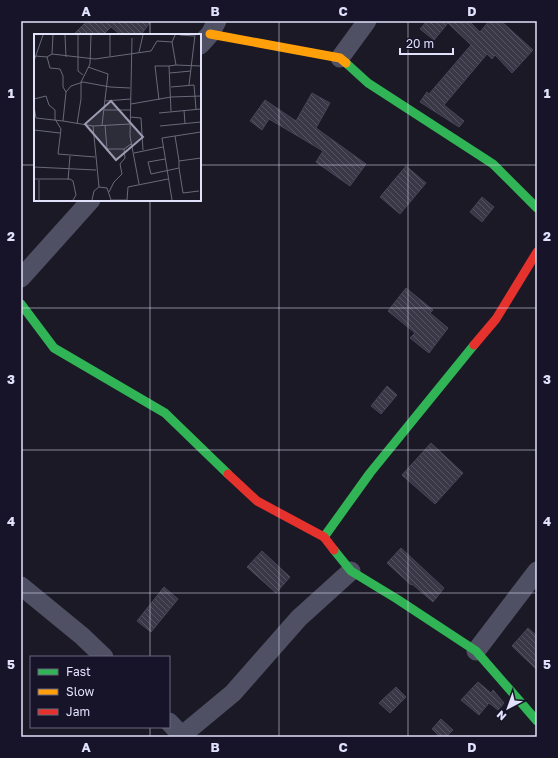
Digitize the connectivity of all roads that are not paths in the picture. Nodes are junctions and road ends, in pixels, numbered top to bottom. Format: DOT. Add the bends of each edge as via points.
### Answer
graph roads {
  1 [pos="367,21"];
  2 [pos="209,33"];
  3 [pos="340,58"];
  4 [pos="90,201"];
  5 [pos="537,208"];
  6 [pos="537,252"];
  7 [pos="21,278"];
  8 [pos="21,304"];
  9 [pos="324,537"];
  10 [pos="351,571"];
  11 [pos="537,571"];
  12 [pos="21,586"];
  13 [pos="476,651"];
  14 [pos="103,656"];
  15 [pos="537,721"];
  16 [pos="170,723"];
  17 [pos="181,736"];
  1 -- 3 [label="street"];
  2 -- 3 [label="street"];
  3 -- 5 [label="street" via="368,84 493,164"];
  4 -- 7 [label="street"];
  6 -- 9 [label="street" via="496,319 370,473"];
  8 -- 9 [label="street" via="54,348 165,414 257,501"];
  9 -- 10 [label="street"];
  10 -- 13 [label="street"];
  10 -- 17 [label="street" via="299,618 233,693"];
  11 -- 13 [label="street"];
  12 -- 14 [label="street"];
  13 -- 15 [label="street"];
  16 -- 17 [label="street"];
}
